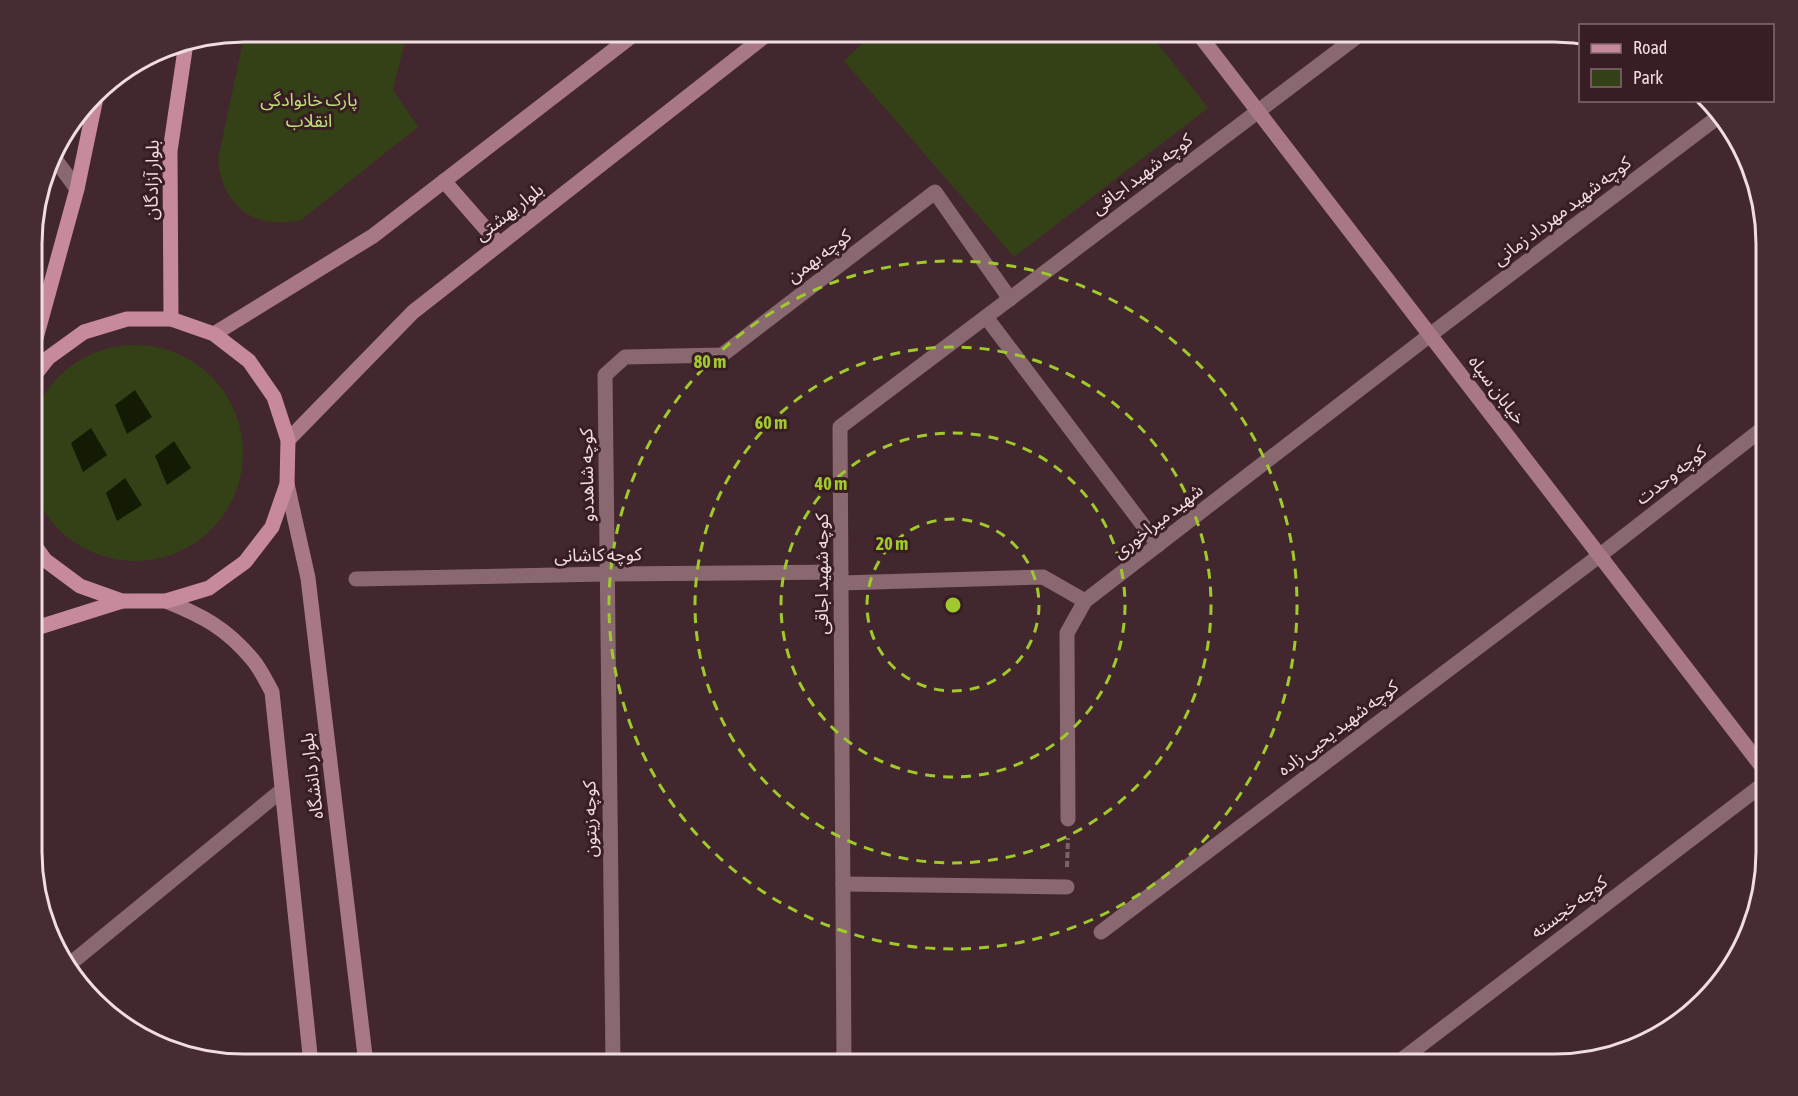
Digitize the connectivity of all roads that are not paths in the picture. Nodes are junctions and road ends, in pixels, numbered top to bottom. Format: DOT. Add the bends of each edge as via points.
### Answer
graph roads {
  1 [pos="624,42"];
  2 [pos="757,42"];
  3 [pos="1205,42"];
  4 [pos="1350,42"];
  5 [pos="185,51"];
  6 [pos="94,109"];
  7 [pos="1258,111"];
  8 [pos="1713,121"];
  9 [pos="59,164"];
  10 [pos="444,181"];
  11 [pos="77,189"];
  12 [pos="499,244"];
  13 [pos="1010,298"];
  14 [pos="42,313"];
  15 [pos="986,317"];
  16 [pos="171,320"];
  17 [pos="213,334"];
  18 [pos="1430,335"];
  19 [pos="42,366"];
  20 [pos="605,375"];
  21 [pos="1756,434"];
  22 [pos="288,440"];
  23 [pos="286,484"];
  24 [pos="1158,544"];
  25 [pos="42,556"];
  26 [pos="1599,556"];
  27 [pos="607,574"];
  28 [pos="841,577"];
  29 [pos="356,579"];
  30 [pos="122,601"];
  31 [pos="166,601"];
  32 [pos="1085,602"];
  33 [pos="42,626"];
  34 [pos="1756,759"];
  35 [pos="282,790"];
  36 [pos="1756,790"];
  37 [pos="1068,819"];
  38 [pos="843,884"];
  39 [pos="1067,887"];
  40 [pos="1101,932"];
  41 [pos="76,959"];
  42 [pos="310,1054"];
  43 [pos="365,1054"];
  44 [pos="613,1054"];
  45 [pos="844,1054"];
  46 [pos="1409,1054"];
  1 -- 10 [label="street"];
  2 -- 12 [label="street, بلوار بهشتی"];
  3 -- 7 [label="street, خیابان سپاه"];
  4 -- 7 [label="street, کوچه شهید اجاقی"];
  5 -- 16 [label="main road, بلوار آزادگان" via="170,152"];
  6 -- 11 [label="main road"];
  7 -- 13 [label="street, کوچه شهید اجاقی"];
  7 -- 18 [label="street, خیابان سپاه"];
  8 -- 18 [label="street, کوچه شهید مهرداد زمانی"];
  9 -- 11 [label="street"];
  10 -- 12 [label="street"];
  10 -- 17 [label="street" via="373,236"];
  11 -- 14 [label="main road"];
  12 -- 22 [label="street, بلوار بهشتی" via="413,312"];
  13 -- 15 [label="street, کوچه شهید اجاقی"];
  13 -- 20 [label="street, کوچه بهمن" via="935,192 722,355 625,357"];
  15 -- 24 [label="street"];
  15 -- 28 [label="street, کوچه شهید اجاقی" via="840,427"];
  16 -- 17 [label="main road"];
  16 -- 19 [label="main road" via="127,319 84,332"];
  17 -- 22 [label="main road" via="249,361 274,397"];
  18 -- 24 [label="street, شهید میراخوری"];
  18 -- 26 [label="street, خیابان سپاه"];
  20 -- 27 [label="street, کوچه شاهددو"];
  21 -- 26 [label="street, کوچه وحدت"];
  22 -- 23 [label="main road"];
  23 -- 31 [label="main road" via="272,527 245,562 209,588"];
  23 -- 43 [label="street, بلوار دانشگاه" via="308,578"];
  24 -- 32 [label="street, شهید میراخوری"];
  25 -- 30 [label="main road" via="80,586"];
  26 -- 34 [label="street, خیابان سپاه"];
  26 -- 40 [label="street, کوچه شهید یحیی زاده"];
  27 -- 28 [label="street, کوچه کاشانی"];
  27 -- 29 [label="street, کوچه کاشانی"];
  27 -- 44 [label="street, کوچه زیتون"];
  28 -- 32 [label="street, کوچه کاشانی" via="1043,577"];
  28 -- 38 [label="street, کوچه شهید اجاقی"];
  30 -- 31 [label="main road"];
  30 -- 33 [label="main road"];
  31 -- 35 [label="street, بلوار دانشگاه" via="200,615 229,634 254,660 272,692"];
  32 -- 37 [label="street, شهید میراخوری" via="1067,633"];
  35 -- 41 [label="street"];
  35 -- 42 [label="street, بلوار دانشگاه"];
  36 -- 46 [label="street, کوچه خجسته"];
  38 -- 39 [label="street"];
  38 -- 45 [label="street, کوچه شهید اجاقی"];
}
